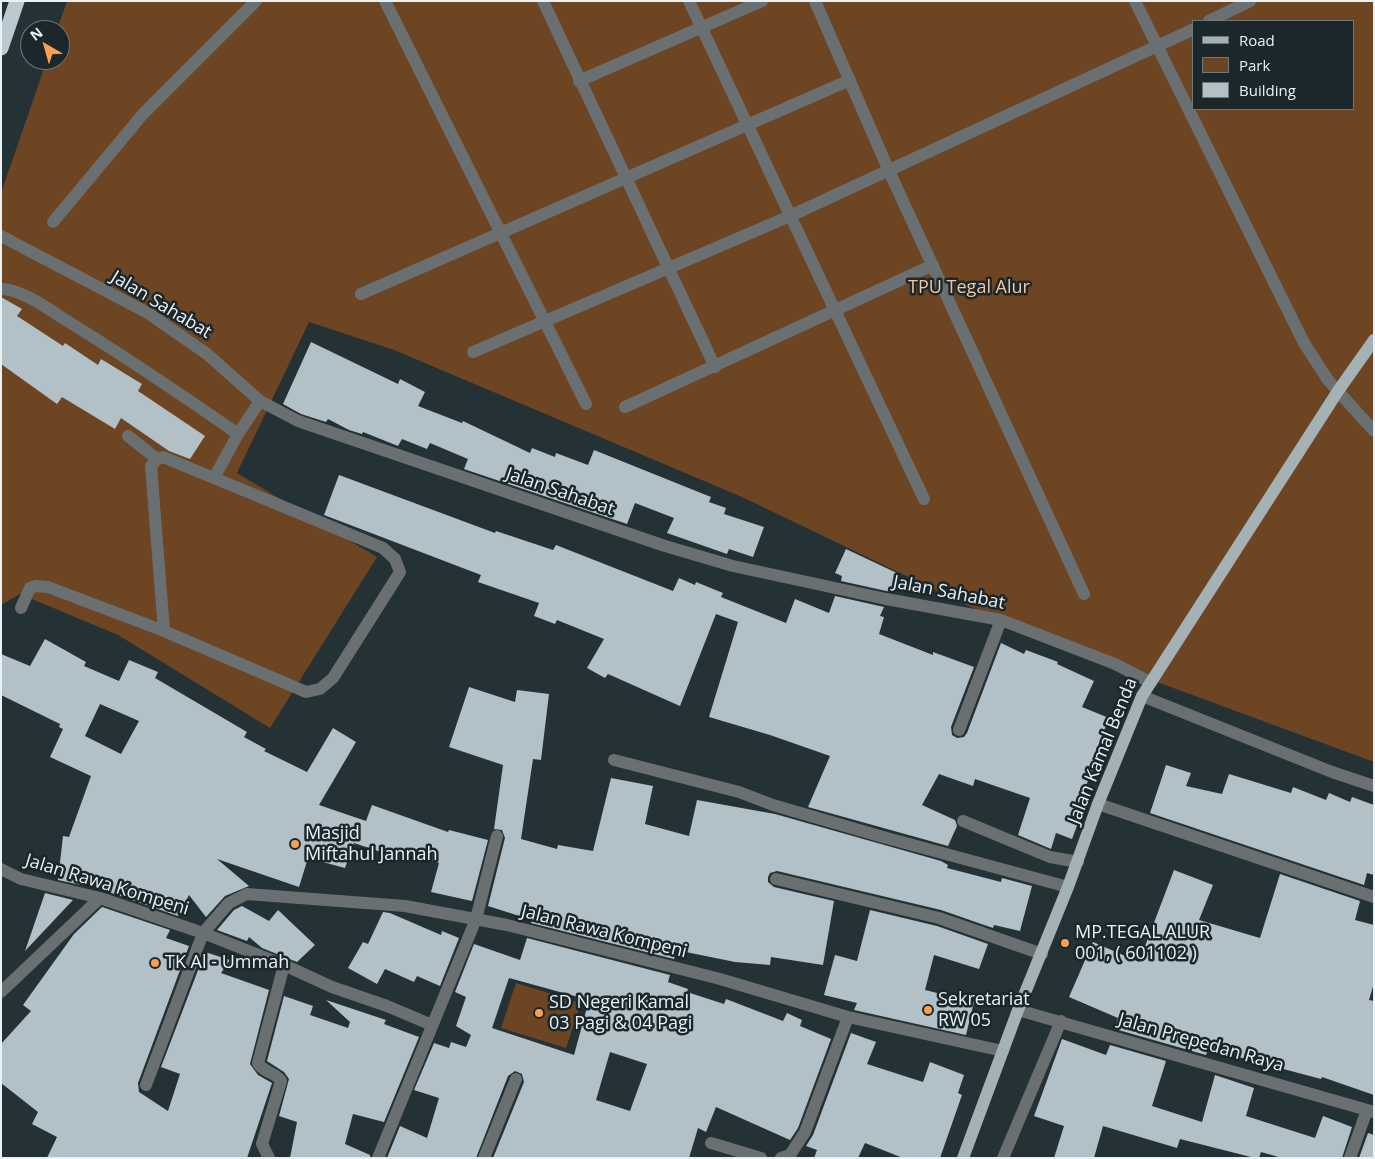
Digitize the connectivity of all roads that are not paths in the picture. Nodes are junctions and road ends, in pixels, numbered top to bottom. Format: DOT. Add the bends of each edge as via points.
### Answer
graph roads {
  1 [pos="17,1"];
  2 [pos="256,1"];
  3 [pos="385,1"];
  4 [pos="543,1"];
  5 [pos="689,1"];
  6 [pos="762,1"];
  7 [pos="815,1"];
  8 [pos="1135,1"];
  9 [pos="1250,1"];
  10 [pos="1211,20"];
  11 [pos="702,27"];
  12 [pos="1192,30"];
  13 [pos="1157,47"];
  14 [pos="1,48"];
  15 [pos="850,80"];
  16 [pos="580,81"];
  17 [pos="748,124"];
  18 [pos="890,171"];
  19 [pos="625,179"];
  20 [pos="790,216"];
  21 [pos="53,222"];
  22 [pos="500,234"];
  23 [pos="1,236"];
  24 [pos="933,265"];
  25 [pos="668,270"];
  26 [pos="1,289"];
  27 [pos="361,294"];
  28 [pos="835,312"];
  29 [pos="546,323"];
  30 [pos="1374,340"];
  31 [pos="473,352"];
  32 [pos="715,367"];
  33 [pos="1338,391"];
  34 [pos="260,401"];
  35 [pos="586,404"];
  36 [pos="625,407"];
  37 [pos="1371,427"];
  38 [pos="238,434"];
  39 [pos="128,436"];
  40 [pos="157,459"];
  41 [pos="214,478"];
  42 [pos="924,499"];
  43 [pos="1084,594"];
  44 [pos="21,608"];
  45 [pos="1001,620"];
  46 [pos="164,631"];
  47 [pos="1150,682"];
  48 [pos="1148,699"];
  49 [pos="959,730"];
  50 [pos="614,760"];
  51 [pos="1374,786"];
  52 [pos="1098,804"];
  53 [pos="963,821"];
  54 [pos="498,836"];
  55 [pos="1078,862"];
  56 [pos="1,870"];
  57 [pos="776,878"];
  58 [pos="1068,887"];
  59 [pos="1374,897"];
  60 [pos="100,898"];
  61 [pos="476,919"];
  62 [pos="203,933"];
  63 [pos="1042,954"];
  64 [pos="284,965"];
  65 [pos="1,992"];
  66 [pos="1024,1012"];
  67 [pos="848,1017"];
  68 [pos="1056,1020"];
  69 [pos="432,1025"];
  70 [pos="1004,1051"];
  71 [pos="516,1079"];
  72 [pos="146,1085"];
  73 [pos="1370,1111"];
  74 [pos="711,1144"];
  75 [pos="269,1158"];
  76 [pos="378,1158"];
  77 [pos="484,1158"];
  78 [pos="761,1158"];
  79 [pos="781,1158"];
  80 [pos="963,1158"];
  81 [pos="1003,1158"];
  82 [pos="1350,1158"];
  1 -- 14 [label="highway"];
  2 -- 21 [label="street" via="143,114"];
  3 -- 22 [label="street"];
  4 -- 16 [label="street"];
  5 -- 11 [label="street"];
  6 -- 11 [label="street"];
  7 -- 15 [label="street"];
  8 -- 13 [label="street"];
  9 -- 10 [label="street"];
  11 -- 16 [label="street"];
  11 -- 17 [label="street"];
  12 -- 13 [label="street"];
  13 -- 18 [label="street"];
  13 -- 33 [label="street" via="1304,343"];
  15 -- 17 [label="street"];
  15 -- 18 [label="street"];
  16 -- 19 [label="street"];
  17 -- 19 [label="street"];
  17 -- 20 [label="street"];
  18 -- 20 [label="street"];
  18 -- 24 [label="street"];
  19 -- 22 [label="street"];
  19 -- 25 [label="street"];
  20 -- 25 [label="street"];
  20 -- 28 [label="street"];
  22 -- 27 [label="street"];
  22 -- 29 [label="street"];
  23 -- 34 [label="street, Jalan Sahabat" via="148,313 207,354"];
  24 -- 28 [label="street"];
  24 -- 43 [label="street"];
  25 -- 29 [label="street"];
  25 -- 32 [label="street"];
  26 -- 38 [label="street" via="10,289 46,308 139,365"];
  28 -- 32 [label="street"];
  28 -- 42 [label="street"];
  29 -- 31 [label="street"];
  29 -- 35 [label="street"];
  30 -- 33 [label="main road, Jalan Kamal Benda"];
  32 -- 36 [label="street"];
  33 -- 37 [label="street"];
  33 -- 47 [label="main road, Jalan Kamal Benda"];
  34 -- 38 [label="street"];
  34 -- 45 [label="street, Jalan Sahabat" via="298,421 733,566"];
  38 -- 41 [label="street"];
  39 -- 40 [label="street"];
  40 -- 41 [label="street" via="163,458"];
  40 -- 46 [label="street" via="150,471"];
  41 -- 46 [label="street" via="383,548 395,559 400,572 334,678 320,689 306,692"];
  44 -- 46 [label="street" via="30,588 48,587"];
  45 -- 47 [label="street, Jalan Sahabat" via="1115,664"];
  45 -- 49 [label="street"];
  47 -- 48 [label="main road, Jalan Kamal Benda"];
  48 -- 51 [label="street"];
  48 -- 52 [label="main road, Jalan Kamal Benda"];
  50 -- 58 [label="street" via="739,792 856,829"];
  52 -- 55 [label="main road, Jalan Kamal Benda"];
  52 -- 59 [label="street"];
  53 -- 55 [label="street" via="1050,858"];
  54 -- 61 [label="street"];
  55 -- 58 [label="main road, Jalan Kamal Benda"];
  56 -- 60 [label="street, Jalan Rawa Kompeni" via="21,879"];
  57 -- 63 [label="street" via="939,918"];
  58 -- 63 [label="main road, Jalan Kamal Benda"];
  60 -- 62 [label="street, Jalan Rawa Kompeni"];
  60 -- 65 [label="street"];
  61 -- 62 [label="street, Jalan Rawa Kompeni" via="406,906 247,894 229,903"];
  61 -- 67 [label="street, Jalan Rawa Kompeni" via="597,947"];
  61 -- 69 [label="street"];
  62 -- 64 [label="street, Jalan Rawa Kompeni"];
  62 -- 72 [label="street, Jalan Rawa Kompeni"];
  63 -- 66 [label="main road, Jalan Kamal Benda"];
  64 -- 69 [label="street, Jalan Rawa Kompeni"];
  64 -- 75 [label="street" via="258,1064 281,1081 262,1144"];
  66 -- 68 [label="street, Jalan Prepedan Raya"];
  66 -- 70 [label="main road, Jalan Kamal Benda"];
  67 -- 70 [label="street, Jalan Rawa Kompeni"];
  67 -- 79 [label="street" via="805,1132 790,1155"];
  68 -- 73 [label="street, Jalan Prepedan Raya"];
  68 -- 81 [label="street"];
  69 -- 76 [label="street"];
  70 -- 80 [label="main road, Jalan Kamal Benda"];
  71 -- 77 [label="street"];
  73 -- 82 [label="street"];
  74 -- 78 [label="street"];
}
